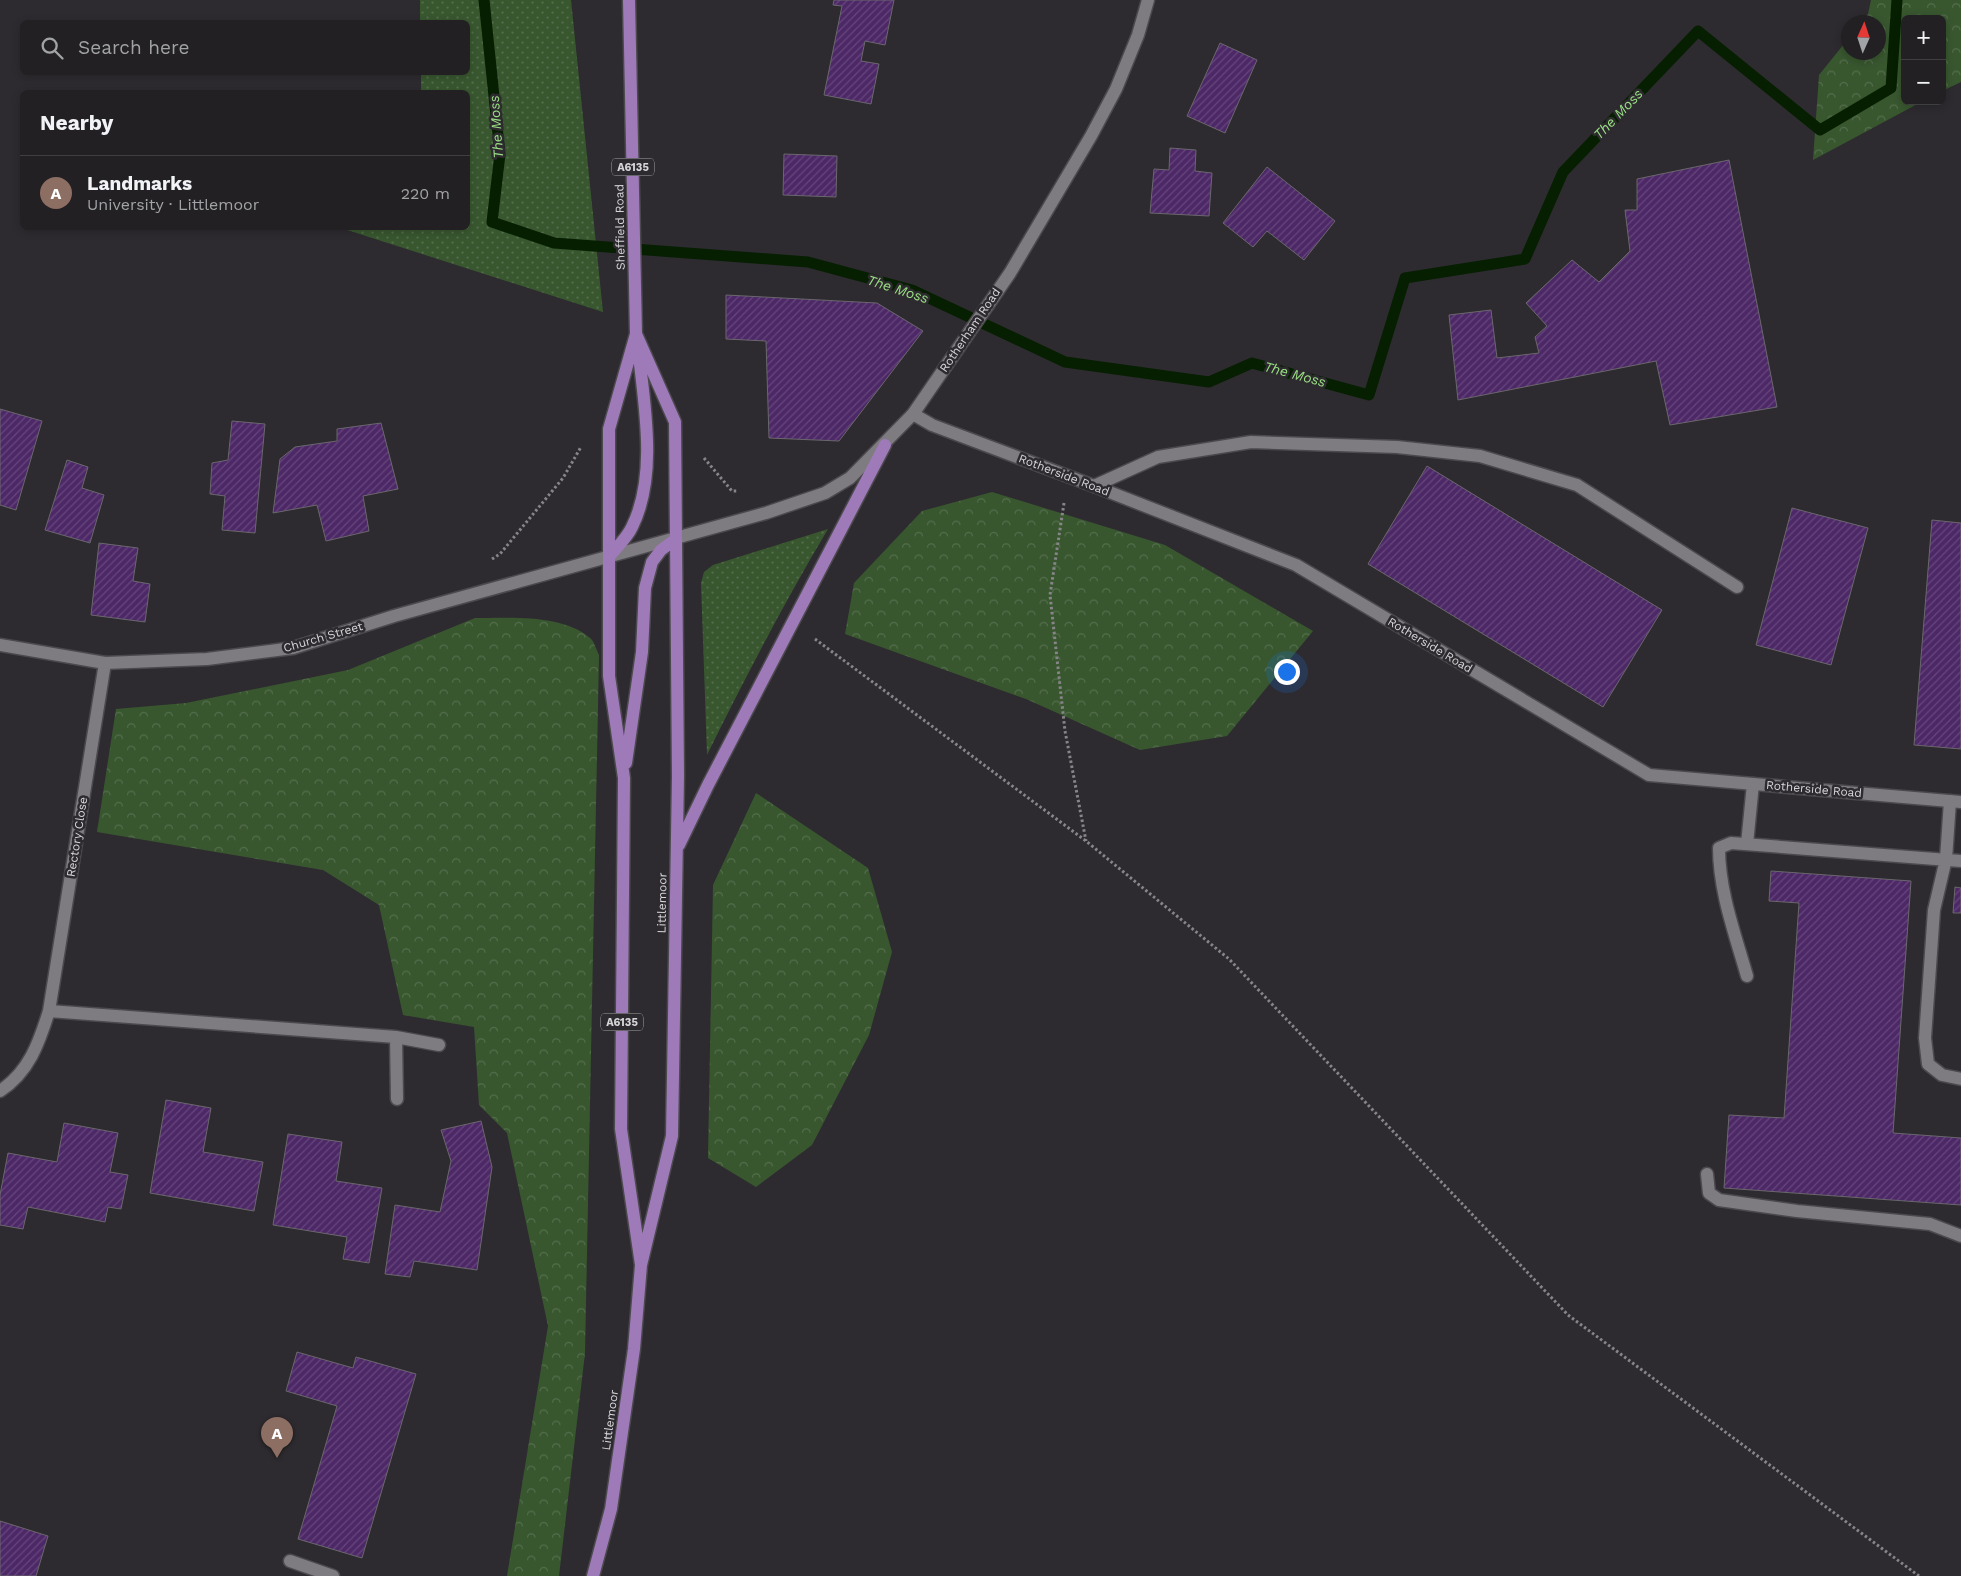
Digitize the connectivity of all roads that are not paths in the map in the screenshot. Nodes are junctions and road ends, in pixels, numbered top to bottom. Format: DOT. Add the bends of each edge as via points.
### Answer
graph roads {
  1 [pos="629,0"];
  2 [pos="1148,0"];
  3 [pos="636,334"];
  4 [pos="913,414"];
  5 [pos="885,445"];
  6 [pos="1094,486"];
  7 [pos="676,538"];
  8 [pos="609,557"];
  9 [pos="1737,587"];
  10 [pos="0,646"];
  11 [pos="106,663"];
  12 [pos="624,778"];
  13 [pos="1753,784"];
  14 [pos="1956,801"];
  15 [pos="1747,844"];
  16 [pos="677,849"];
  17 [pos="1946,859"];
  18 [pos="1961,860"];
  19 [pos="1747,976"];
  20 [pos="49,1011"];
  21 [pos="396,1037"];
  22 [pos="439,1045"];
  23 [pos="1961,1079"];
  24 [pos="0,1090"];
  25 [pos="397,1099"];
  26 [pos="1707,1174"];
  27 [pos="1961,1236"];
  28 [pos="641,1265"];
  29 [pos="290,1561"];
  30 [pos="334,1576"];
  31 [pos="593,1576"];
  1 -- 3 [label="main road, Sheffield Road / A6135"];
  2 -- 4 [label="street, Rotherham Road" via="1116,89 1092,136 1010,273"];
  3 -- 7 [label="main road, Sheffield Road / A6135" via="675,422"];
  3 -- 8 [label="main road, Sheffield Road / A6135" via="609,429"];
  3 -- 8 [label="main road, A6135" via="648,455 638,513 631,530"];
  4 -- 5 [label="street, Rotherham Road"];
  4 -- 6 [label="street, Rotherside Road" via="932,425"];
  5 -- 7 [label="street, Rotherham Road" via="850,478 826,494"];
  5 -- 16 [label="main road"];
  6 -- 9 [label="street" via="1158,457 1251,442 1397,448 1480,456 1577,485"];
  6 -- 13 [label="street, Rotherside Road" via="1296,565 1649,775"];
  7 -- 8 [label="street, Church Street"];
  7 -- 12 [label="main road, A6135" via="652,562 645,588 642,652"];
  7 -- 16 [label="main road, Littlemoor / A6135"];
  8 -- 11 [label="street, Church Street" via="394,616 293,648 206,658"];
  8 -- 12 [label="main road, Littlemoor / A6135" via="610,676"];
  10 -- 11 [label="street, Church Street"];
  11 -- 20 [label="street, Rectory Close"];
  12 -- 28 [label="main road, Littlemoor / A6135" via="620,1129"];
  13 -- 14 [label="street, Rotherside Road"];
  13 -- 15 [label="street"];
  14 -- 17 [label="street"];
  15 -- 17 [label="street"];
  15 -- 19 [label="street" via="1731,843 1719,848 1719,863"];
  16 -- 28 [label="main road, Littlemoor / A6135" via="672,1136"];
  17 -- 18 [label="street"];
  17 -- 23 [label="street" via="1934,910 1925,1038 1928,1064 1942,1075"];
  20 -- 21 [label="street"];
  20 -- 24 [label="street, Rectory Close" via="41,1037 25,1069"];
  21 -- 22 [label="street"];
  21 -- 25 [label="street"];
  26 -- 27 [label="street" via="1709,1193 1719,1200 1930,1224"];
  28 -- 31 [label="main road, Littlemoor / A6135" via="634,1349 611,1509"];
  29 -- 30 [label="street"];
}
